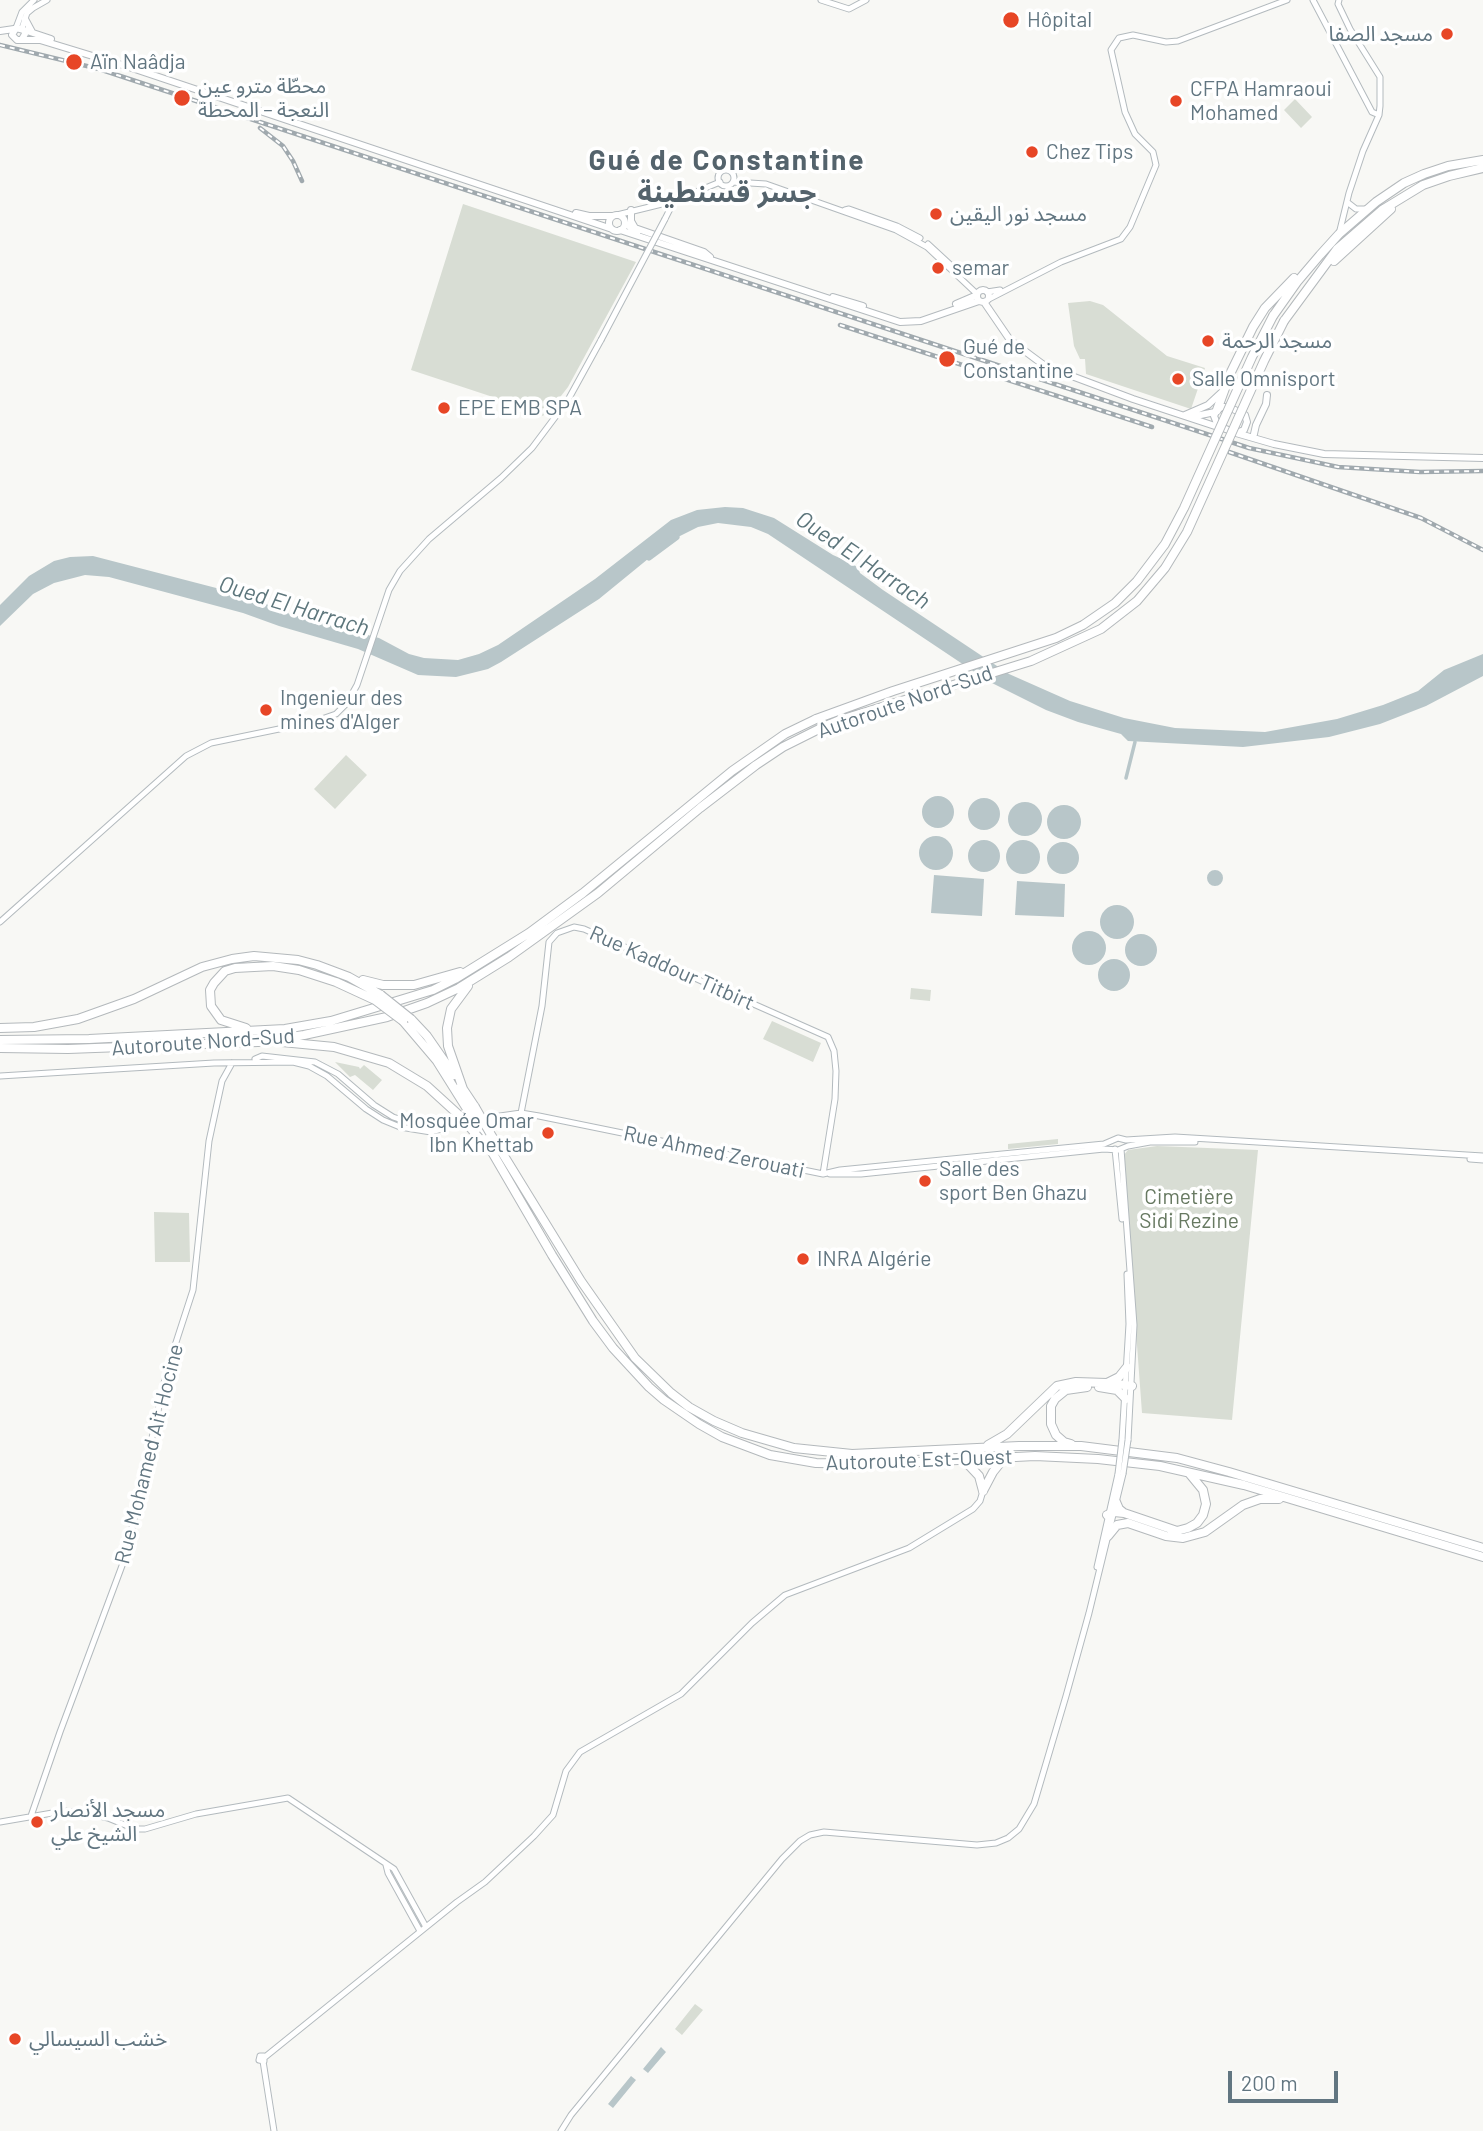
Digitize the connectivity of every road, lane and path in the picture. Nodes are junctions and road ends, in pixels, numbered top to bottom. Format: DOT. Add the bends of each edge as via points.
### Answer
graph roads {
  1 [pos="34,0"];
  2 [pos="47,0"];
  3 [pos="821,0"];
  4 [pos="866,0"];
  5 [pos="1287,0"];
  6 [pos="1313,0"];
  7 [pos="1339,0"];
  8 [pos="25,19"];
  9 [pos="19,29"];
  10 [pos="0,33"];
  11 [pos="33,33"];
  12 [pos="13,37"];
  13 [pos="22,39"];
  14 [pos="1379,115"];
  15 [pos="1483,154"];
  16 [pos="1483,160"];
  17 [pos="1448,166"];
  18 [pos="1483,170"];
  19 [pos="720,182"];
  20 [pos="734,182"];
  21 [pos="518,196"];
  22 [pos="674,201"];
  23 [pos="1347,202"];
  24 [pos="1367,209"];
  25 [pos="630,210"];
  26 [pos="615,215"];
  27 [pos="625,221"];
  28 [pos="612,229"];
  29 [pos="620,230"];
  30 [pos="1339,234"];
  31 [pos="1320,255"];
  32 [pos="710,257"];
  33 [pos="983,297"];
  34 [pos="1225,387"];
  35 [pos="1266,395"];
  36 [pos="1216,411"];
  37 [pos="1186,416"];
  38 [pos="1247,422"];
  39 [pos="1222,428"];
  40 [pos="1236,433"];
  41 [pos="1255,434"];
  42 [pos="1274,444"];
  43 [pos="1483,457"];
  44 [pos="0,922"];
  45 [pos="482,963"];
  46 [pos="483,973"];
  47 [pos="349,977"];
  48 [pos="378,998"];
  49 [pos="407,1020"];
  50 [pos="0,1028"];
  51 [pos="256,1030"];
  52 [pos="0,1040"];
  53 [pos="258,1042"];
  54 [pos="0,1048"];
  55 [pos="220,1063"];
  56 [pos="232,1063"];
  57 [pos="0,1076"];
  58 [pos="222,1080"];
  59 [pos="463,1089"];
  60 [pos="521,1114"];
  61 [pos="466,1115"];
  62 [pos="1121,1139"];
  63 [pos="1117,1147"];
  64 [pos="1483,1158"];
  65 [pos="823,1174"];
  66 [pos="510,1185"];
  67 [pos="1131,1324"];
  68 [pos="1127,1367"];
  69 [pos="1110,1385"];
  70 [pos="1128,1387"];
  71 [pos="1126,1399"];
  72 [pos="1125,1440"];
  73 [pos="1081,1446"];
  74 [pos="968,1448"];
  75 [pos="1005,1457"];
  76 [pos="964,1460"];
  77 [pos="1186,1471"];
  78 [pos="1120,1474"];
  79 [pos="983,1490"];
  80 [pos="1297,1501"];
  81 [pos="1112,1512"];
  82 [pos="1128,1523"];
  83 [pos="1108,1536"];
  84 [pos="1483,1548"];
  85 [pos="1483,1557"];
  86 [pos="1095,1589"];
  87 [pos="31,1816"];
  88 [pos="0,1822"];
  89 [pos="423,1929"];
  90 [pos="274,2131"];
  91 [pos="561,2131"];
  1 -- 9 [label="street" via="22,12"];
  2 -- 8 [label="street"];
  3 -- 4 [label="street" via="849,9"];
  5 -- 33 [label="street" via="1178,41 1133,34 1119,38 1111,50 1125,112 1135,134 1153,152 1156,165 1130,228 1121,239"];
  6 -- 14 [label="street" via="1372,112"];
  7 -- 14 [label="street" via="1350,29 1380,77"];
  8 -- 9 [label="street"];
  8 -- 11 [label="main road"];
  9 -- 10 [label="main road"];
  9 -- 11 [label="main road"];
  9 -- 12 [label="main road"];
  9 -- 13 [label="main road" via="25,36"];
  10 -- 12 [label="main road"];
  11 -- 21 [label="main road"];
  12 -- 13 [label="main road"];
  13 -- 21 [label="main road" via="40,40 132,68"];
  14 -- 23 [label="street"];
  15 -- 17 [label="highway"];
  16 -- 17 [label="highway, Autoroute Nord-Sud"];
  17 -- 24 [label="highway, Autoroute Nord-Sud" via="1404,183"];
  18 -- 46 [label="highway, Autoroute Nord-Sud, bridge" via="1423,185 1351,234 1311,282 1264,360 1187,532 1137,601 1101,629 1031,661 851,716 783,747 700,808 598,893"];
  19 -- 20 [label="street" via="728,186"];
  19 -- 20 [label="street" via="719,175 726,170"];
  19 -- 22 [label="street"];
  20 -- 33 [label="street" via="766,184 896,230 920,243"];
  21 -- 26 [label="main road" via="582,214"];
  21 -- 28 [label="main road"];
  22 -- 25 [label="street"];
  22 -- 44 [label="street, bridge" via="568,400 532,447 429,539 389,590 358,685 347,703 336,714 313,722 211,743 177,763"];
  23 -- 24 [label="street" via="1356,209"];
  23 -- 30 [label="street"];
  24 -- 30 [label="highway, Autoroute Nord-Sud"];
  25 -- 26 [label="street"];
  25 -- 27 [label="street"];
  25 -- 32 [label="main road" via="635,228"];
  26 -- 27 [label="main road"];
  26 -- 28 [label="main road" via="609,221"];
  27 -- 29 [label="main road"];
  27 -- 32 [label="main road" via="635,233"];
  28 -- 29 [label="main road"];
  29 -- 33 [label="main road" via="900,322 921,321"];
  30 -- 31 [label="highway, Autoroute Nord-Sud"];
  31 -- 34 [label="highway" via="1265,309 1247,336"];
  31 -- 45 [label="highway, Autoroute Nord-Sud, bridge" via="1273,316 1165,544 1115,603 1056,638 893,691 785,734 732,771 583,893"];
  32 -- 33 [label="main road" via="900,319 919,318"];
  33 -- 37 [label="main road" via="1010,341 1045,366"];
  34 -- 36 [label="highway"];
  34 -- 37 [label="main road" via="1208,405"];
  35 -- 41 [label="main road"];
  36 -- 37 [label="main road"];
  36 -- 38 [label="main road" via="1229,407 1243,414"];
  36 -- 39 [label="main road" via="1214,419"];
  37 -- 39 [label="main road"];
  38 -- 40 [label="main road" via="1244,430"];
  38 -- 41 [label="main road"];
  39 -- 40 [label="main road"];
  40 -- 42 [label="main road"];
  41 -- 42 [label="main road"];
  42 -- 43 [label="main road" via="1324,454"];
  45 -- 47 [label="highway" via="414,985 383,985"];
  45 -- 51 [label="highway, Autoroute Nord-Sud" via="433,990 366,1012 285,1029"];
  46 -- 53 [label="highway, Autoroute Nord-Sud" via="443,996 387,1017"];
  46 -- 59 [label="highway" via="462,992 449,1017 448,1046"];
  47 -- 48 [label="highway"];
  47 -- 50 [label="highway" via="298,960 232,959 187,973 91,1016 51,1025"];
  48 -- 49 [label="highway, bridge"];
  48 -- 51 [label="highway" via="299,970 251,966 225,971 210,990 214,1013 229,1024"];
  49 -- 59 [label="highway" via="439,1052"];
  49 -- 61 [label="highway" via="438,1061"];
  51 -- 52 [label="highway, Autoroute Nord-Sud"];
  53 -- 54 [label="highway, Autoroute Nord-Sud"];
  53 -- 61 [label="highway" via="309,1043 370,1056 411,1074"];
  55 -- 56 [label="street"];
  55 -- 57 [label="street"];
  55 -- 58 [label="street"];
  56 -- 58 [label="street"];
  56 -- 61 [label="street" via="262,1056 315,1062 393,1117 421,1124"];
  58 -- 87 [label="street, Rue Mohamed Ait Hocine" via="208,1152 193,1290 167,1370 126,1555"];
  59 -- 61 [label="highway"];
  60 -- 61 [label="street, Rue Ahmed Zerouati"];
  60 -- 65 [label="street, Rue Ahmed Zerouati"];
  60 -- 65 [label="street, Rue Kaddour Titbirt" via="549,943 557,933 575,927 828,1037 834,1051 835,1099"];
  61 -- 66 [label="highway, bridge"];
  61 -- 66 [label="highway, Autoroute Est-Ouest, bridge"];
  61 -- 74 [label="highway, Autoroute Est-Ouest, bridge" via="490,1133 619,1338 689,1407 751,1437 821,1452 891,1454"];
  62 -- 63 [label="street"];
  62 -- 63 [label="street" via="1116,1138"];
  62 -- 64 [label="street" via="1214,1139"];
  63 -- 64 [label="street" via="1201,1142"];
  63 -- 65 [label="street, Rue Ahmed Zerouati"];
  63 -- 67 [label="street"];
  66 -- 76 [label="highway, Autoroute Est-Ouest" via="613,1348 649,1387 699,1424 746,1447 816,1463"];
  67 -- 68 [label="street"];
  67 -- 70 [label="street"];
  68 -- 69 [label="highway"];
  68 -- 70 [label="street"];
  69 -- 70 [label="highway"];
  69 -- 71 [label="highway"];
  69 -- 73 [label="highway" via="1066,1390 1055,1399 1050,1413 1056,1435"];
  69 -- 74 [label="highway" via="1076,1381 1057,1386 1000,1440"];
  70 -- 71 [label="street"];
  70 -- 72 [label="street"];
  71 -- 72 [label="street"];
  72 -- 78 [label="street, bridge"];
  73 -- 74 [label="highway, Autoroute Est-Ouest"];
  73 -- 84 [label="highway, Autoroute Est-Ouest" via="1177,1458"];
  75 -- 76 [label="highway, Autoroute Est-Ouest"];
  75 -- 77 [label="highway, Autoroute Est-Ouest" via="1098,1459"];
  75 -- 79 [label="highway"];
  76 -- 79 [label="highway" via="979,1476"];
  77 -- 80 [label="highway, Autoroute Est-Ouest"];
  77 -- 81 [label="highway" via="1203,1490 1206,1504 1197,1523 1177,1531"];
  78 -- 81 [label="street"];
  78 -- 81 [label="street"];
  79 -- 89 [label="street" via="973,1509 909,1548 785,1595 681,1694 580,1752 566,1771 554,1815 485,1882"];
  80 -- 82 [label="highway" via="1252,1502 1236,1508 1205,1532 1183,1538"];
  80 -- 85 [label="highway, Autoroute Est-Ouest"];
  81 -- 82 [label="highway"];
  81 -- 83 [label="street"];
  81 -- 86 [label="street"];
  82 -- 83 [label="highway" via="1117,1525"];
  83 -- 86 [label="street"];
  86 -- 91 [label="street" via="1034,1804 1019,1829 996,1843 976,1845 824,1832 800,1841"];
  87 -- 88 [label="street"];
  87 -- 89 [label="street" via="88,1813 145,1829 196,1814 293,1799 397,1872"];
  89 -- 90 [label="street" via="264,2059"];
}
